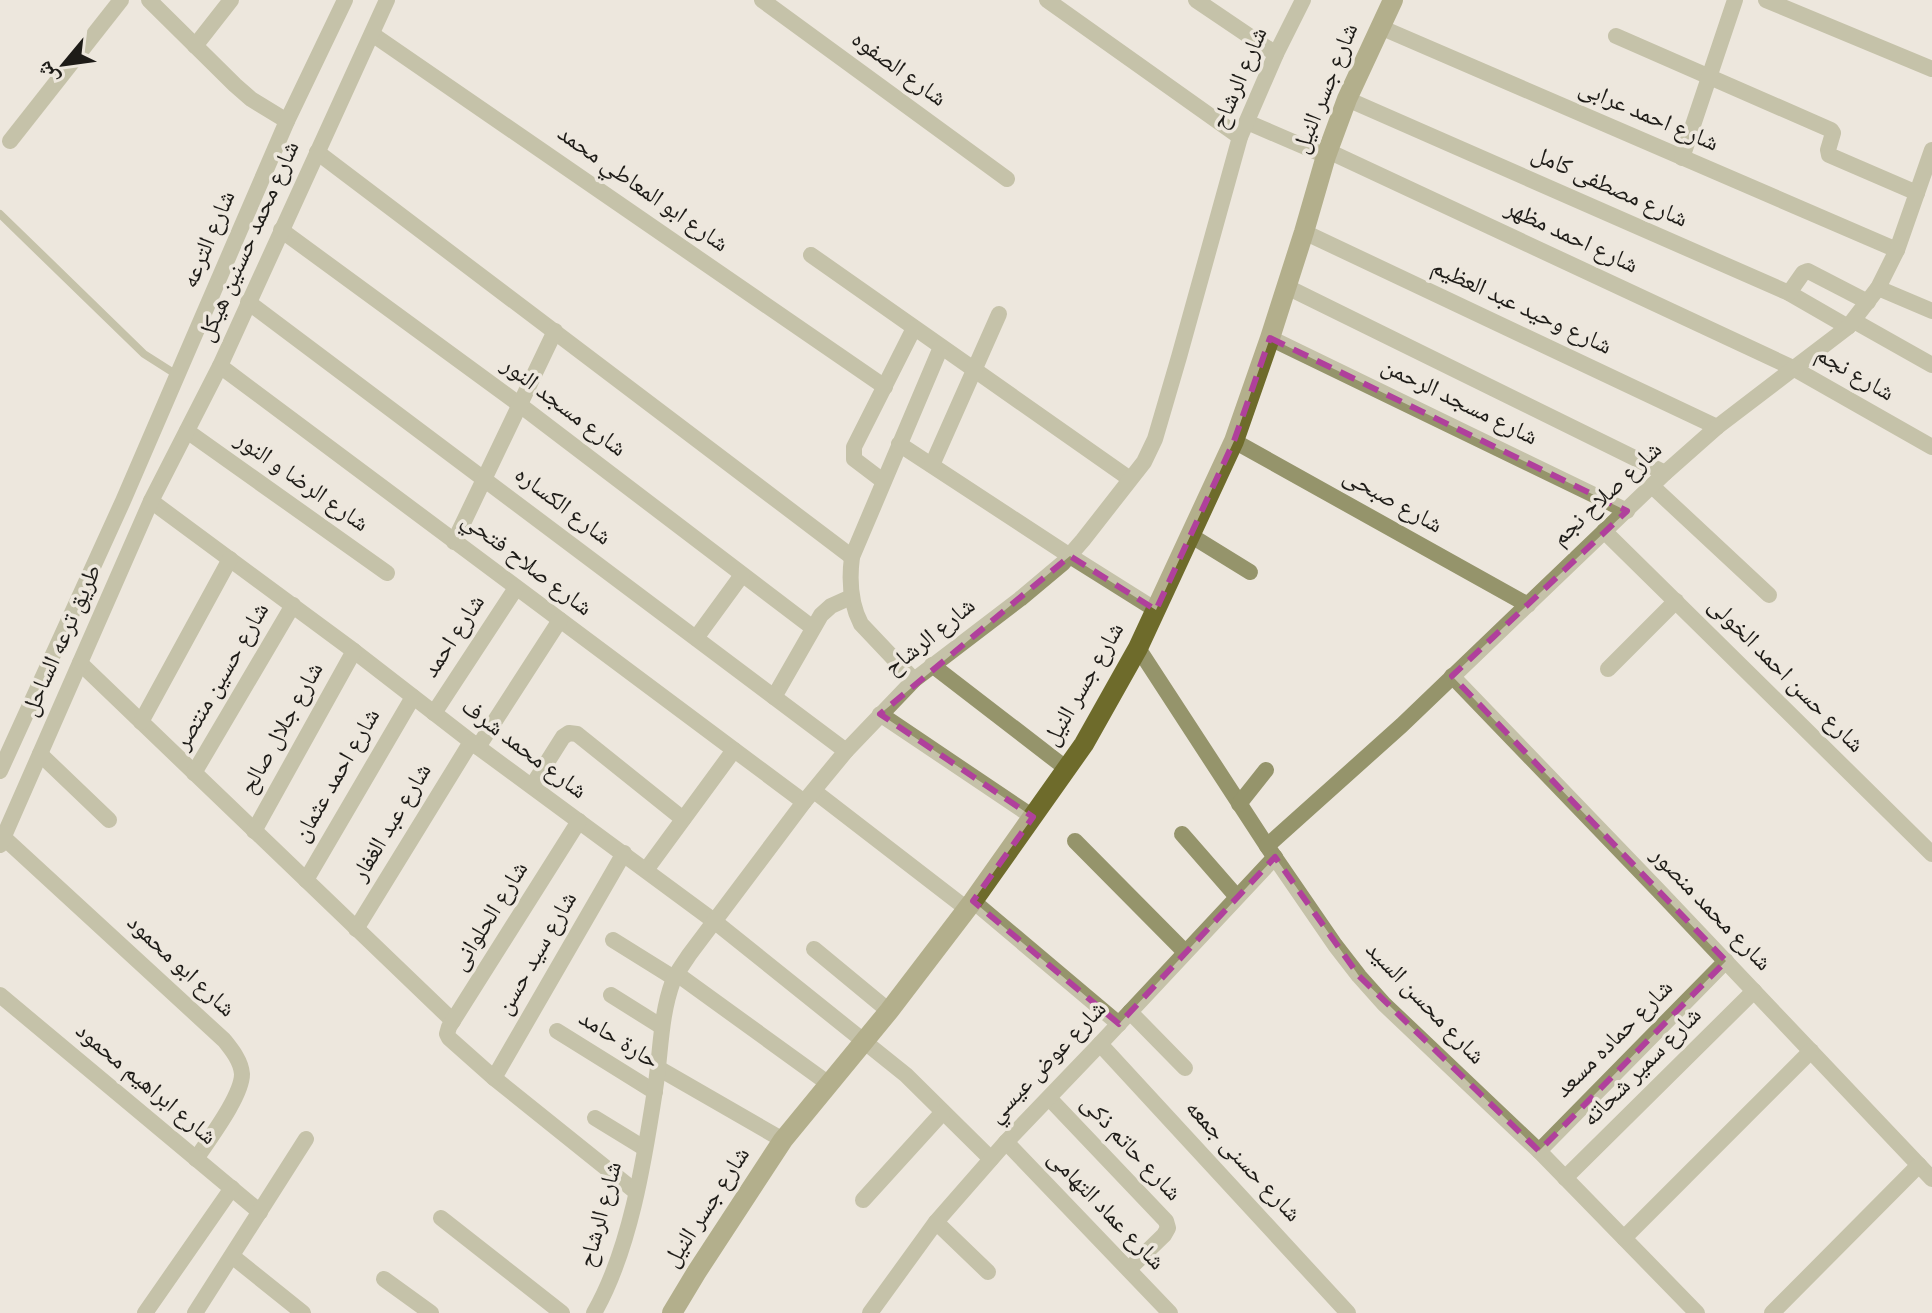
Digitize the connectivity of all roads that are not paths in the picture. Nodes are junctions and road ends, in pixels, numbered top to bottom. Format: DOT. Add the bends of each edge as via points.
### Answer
graph roads {
  1 [pos="121,0"];
  2 [pos="149,0"];
  3 [pos="231,0"];
  4 [pos="345,0"];
  5 [pos="387,0"];
  6 [pos="762,0"];
  7 [pos="1047,0"];
  8 [pos="1196,0"];
  9 [pos="1303,0"];
  10 [pos="1393,0"];
  11 [pos="1735,0"];
  12 [pos="1766,0"];
  13 [pos="1380,27"];
  14 [pos="372,34"];
  15 [pos="1616,36"];
  16 [pos="195,46"];
  17 [pos="1276,54"];
  18 [pos="1932,69"];
  19 [pos="1709,77"];
  20 [pos="1347,99"];
  21 [pos="287,121"];
  22 [pos="1244,129"];
  23 [pos="10,141"];
  24 [pos="1932,150"];
  25 [pos="317,152"];
  26 [pos="1327,154"];
  27 [pos="1682,158"];
  28 [pos="1007,179"];
  29 [pos="1923,188"];
  30 [pos="0,214"];
  31 [pos="281,230"];
  32 [pos="1304,232"];
  33 [pos="1897,250"];
  34 [pos="811,255"];
  35 [pos="1287,287"];
  36 [pos="1789,293"];
  37 [pos="1873,295"];
  38 [pos="248,302"];
  39 [pos="1932,311"];
  40 [pos="999,314"];
  41 [pos="1851,324"];
  42 [pos="914,328"];
  43 [pos="555,331"];
  44 [pos="1270,338"];
  45 [pos="941,347"];
  46 [pos="1932,365"];
  47 [pos="220,366"];
  48 [pos="1793,368"];
  49 [pos="974,371"];
  50 [pos="177,376"];
  51 [pos="885,387"];
  52 [pos="520,405"];
  53 [pos="1717,427"];
  54 [pos="187,431"];
  55 [pos="1234,441"];
  56 [pos="899,444"];
  57 [pos="1932,447"];
  58 [pos="932,465"];
  59 [pos="1665,473"];
  60 [pos="1130,479"];
  61 [pos="485,480"];
  62 [pos="883,481"];
  63 [pos="1652,486"];
  64 [pos="123,501"];
  65 [pos="151,501"];
  66 [pos="1627,511"];
  67 [pos="1604,531"];
  68 [pos="1190,535"];
  69 [pos="454,542"];
  70 [pos="1070,556"];
  71 [pos="852,557"];
  72 [pos="230,559"];
  73 [pos="1250,572"];
  74 [pos="387,573"];
  75 [pos="742,575"];
  76 [pos="516,588"];
  77 [pos="1769,595"];
  78 [pos="851,597"];
  79 [pos="1676,601"];
  80 [pos="293,605"];
  81 [pos="1528,605"];
  82 [pos="1156,610"];
  83 [pos="560,620"];
  84 [pos="813,628"];
  85 [pos="696,638"];
  86 [pos="1138,648"];
  87 [pos="354,651"];
  88 [pos="80,663"];
  89 [pos="932,665"];
  90 [pos="1608,669"];
  91 [pos="1452,676"];
  92 [pos="914,680"];
  93 [pos="413,697"];
  94 [pos="774,697"];
  95 [pos="434,713"];
  96 [pos="880,714"];
  97 [pos="141,722"];
  98 [pos="474,744"];
  99 [pos="734,750"];
  100 [pos="846,751"];
  101 [pos="40,754"];
  102 [pos="1067,769"];
  103 [pos="1266,770"];
  104 [pos="0,771"];
  105 [pos="194,773"];
  106 [pos="532,786"];
  107 [pos="809,796"];
  108 [pos="1239,804"];
  109 [pos="1033,817"];
  110 [pos="683,819"];
  111 [pos="109,820"];
  112 [pos="579,821"];
  113 [pos="254,831"];
  114 [pos="1182,834"];
  115 [pos="2,841"];
  116 [pos="1075,841"];
  117 [pos="1271,852"];
  118 [pos="624,853"];
  119 [pos="1932,854"];
  120 [pos="646,870"];
  121 [pos="306,880"];
  122 [pos="1237,897"];
  123 [pos="970,905"];
  124 [pos="714,921"];
  125 [pos="356,929"];
  126 [pos="613,940"];
  127 [pos="814,949"];
  128 [pos="1185,952"];
  129 [pos="1726,961"];
  130 [pos="676,976"];
  131 [pos="1754,991"];
  132 [pos="0,995"];
  133 [pos="611,995"];
  134 [pos="889,1011"];
  135 [pos="1124,1018"];
  136 [pos="453,1021"];
  137 [pos="662,1027"];
  138 [pos="557,1031"];
  139 [pos="864,1041"];
  140 [pos="1100,1044"];
  141 [pos="1811,1051"];
  142 [pos="658,1068"];
  143 [pos="1185,1068"];
  144 [pos="494,1078"];
  145 [pos="829,1084"];
  146 [pos="655,1092"];
  147 [pos="1049,1098"];
  148 [pos="943,1112"];
  149 [pos="595,1118"];
  150 [pos="306,1139"];
  151 [pos="783,1140"];
  152 [pos="1006,1142"];
  153 [pos="644,1148"];
  154 [pos="1539,1151"];
  155 [pos="196,1159"];
  156 [pos="991,1159"];
  157 [pos="1919,1165"];
  158 [pos="1565,1178"];
  159 [pos="1932,1179"];
  160 [pos="232,1188"];
  161 [pos="636,1192"];
  162 [pos="863,1200"];
  163 [pos="260,1212"];
  164 [pos="441,1218"];
  165 [pos="936,1222"];
  166 [pos="1624,1238"];
  167 [pos="232,1256"];
  168 [pos="1129,1269"];
  169 [pos="988,1272"];
  170 [pos="384,1279"];
  171 [pos="200,1311"];
  172 [pos="145,1313"];
  173 [pos="303,1313"];
  174 [pos="431,1313"];
  175 [pos="562,1313"];
  176 [pos="594,1313"];
  177 [pos="672,1313"];
  178 [pos="870,1313"];
  179 [pos="1170,1313"];
  180 [pos="1348,1313"];
  181 [pos="1697,1313"];
  182 [pos="1772,1313"];
  1 -- 23 [label="street"];
  2 -- 16 [label="street"];
  3 -- 16 [label="street"];
  4 -- 21 [label="street, شارع الترعه"];
  5 -- 14 [label="street, شارع محمد حسنين هيكل"];
  6 -- 28 [label="street, شارع الصفوه"];
  7 -- 22 [label="street, شارع احمد مظهر"];
  8 -- 17 [label="street"];
  9 -- 17 [label="street, شارع الرشاح"];
  10 -- 13 [label="street, شارع جسر النيل"];
  11 -- 19 [label="street"];
  12 -- 18 [label="street"];
  13 -- 20 [label="street, شارع جسر النيل"];
  13 -- 27 [label="street, شارع احمد عرابى"];
  14 -- 25 [label="street, شارع محمد حسنين هيكل"];
  14 -- 51 [label="street, شارع ابو المعاطي محمد"];
  15 -- 19 [label="street"];
  16 -- 21 [label="street" via="251,99"];
  17 -- 22 [label="street, شارع الرشاح"];
  19 -- 27 [label="street"];
  19 -- 29 [label="street" via="1831,130 1829,155"];
  20 -- 26 [label="street, شارع جسر النيل"];
  20 -- 36 [label="street, شارع مصطفى كامل"];
  21 -- 50 [label="street, شارع الترعه"];
  22 -- 26 [label="street, شارع احمد مظهر"];
  22 -- 60 [label="street, شارع الرشاح" via="1155,439"];
  24 -- 29 [label="street, شارع صلاح نجم"];
  25 -- 31 [label="street, شارع محمد حسنين هيكل"];
  25 -- 43 [label="street"];
  26 -- 32 [label="street, شارع جسر النيل"];
  26 -- 48 [label="street, شارع احمد مظهر"];
  27 -- 33 [label="street, شارع احمد عرابى"];
  29 -- 33 [label="street, شارع صلاح نجم"];
  30 -- 50 [label="lane" via="144,354"];
  31 -- 38 [label="street, شارع محمد حسنين هيكل"];
  31 -- 52 [label="street, شارع مسجد النور"];
  32 -- 35 [label="street, شارع جسر النيل"];
  32 -- 53 [label="street, شارع وحيد عبد العظيم"];
  33 -- 37 [label="street, شارع صلاح نجم"];
  34 -- 42 [label="street"];
  35 -- 44 [label="street, شارع جسر النيل"];
  35 -- 59 [label="street"];
  36 -- 37 [label="street" via="1808,271"];
  36 -- 41 [label="street, شارع مصطفى كامل"];
  37 -- 39 [label="street"];
  37 -- 41 [label="street, شارع صلاح نجم"];
  38 -- 47 [label="street, شارع محمد حسنين هيكل"];
  38 -- 61 [label="street, شارع الكساره"];
  40 -- 49 [label="street"];
  41 -- 46 [label="street, شارع مصطفى كامل"];
  41 -- 48 [label="street, شارع صلاح نجم"];
  42 -- 45 [label="street"];
  42 -- 51 [label="street"];
  43 -- 52 [label="street"];
  43 -- 71 [label="street"];
  44 -- 55 [label="street, شارع جسر النيل"];
  44 -- 66 [label="street, شارع مسجد الرحمن"];
  45 -- 49 [label="street"];
  45 -- 56 [label="street"];
  47 -- 54 [label="street, شارع محمد حسنين هيكل"];
  47 -- 69 [label="street, شارع صلاح فتحي"];
  48 -- 53 [label="street, شارع صلاح نجم"];
  48 -- 57 [label="street, شارع نجم"];
  49 -- 58 [label="street"];
  49 -- 60 [label="street"];
  50 -- 64 [label="street, شارع الترعه"];
  51 -- 62 [label="street" via="853,451 854,459"];
  52 -- 61 [label="street"];
  52 -- 75 [label="street, شارع مسجد النور"];
  53 -- 59 [label="street, شارع صلاح نجم"];
  54 -- 65 [label="street, شارع محمد حسنين هيكل"];
  54 -- 74 [label="street, شارع الرضا و النور"];
  55 -- 68 [label="street, شارع جسر النيل"];
  55 -- 81 [label="street, شارع صبحى"];
  56 -- 58 [label="street"];
  56 -- 62 [label="street"];
  58 -- 70 [label="street"];
  59 -- 63 [label="street, شارع صلاح نجم"];
  60 -- 70 [label="street, شارع الرشاح"];
  61 -- 69 [label="street"];
  61 -- 85 [label="street, شارع الكساره"];
  62 -- 71 [label="street"];
  63 -- 66 [label="street, شارع صلاح نجم"];
  63 -- 77 [label="street"];
  64 -- 104 [label="street, طريق ترعه الساحل"];
  65 -- 72 [label="street, شارع محمد شرف"];
  65 -- 88 [label="street, طريق ترعه الساحل"];
  66 -- 67 [label="street, شارع صلاح نجم"];
  67 -- 79 [label="street, شارع حسن احمد الخولى"];
  67 -- 81 [label="street, شارع صلاح نجم"];
  68 -- 73 [label="street"];
  68 -- 82 [label="street, شارع جسر النيل"];
  69 -- 76 [label="street, شارع صلاح فتحي"];
  70 -- 82 [label="street"];
  70 -- 89 [label="street, شارع الرشاح"];
  71 -- 78 [label="street"];
  72 -- 80 [label="street, شارع محمد شرف"];
  72 -- 97 [label="street"];
  75 -- 84 [label="street, شارع مسجد النور"];
  75 -- 85 [label="street"];
  76 -- 83 [label="street, شارع صلاح فتحي"];
  76 -- 95 [label="street, شارع احمد"];
  78 -- 84 [label="street" via="825,610"];
  78 -- 92 [label="street" via="861,624"];
  79 -- 90 [label="street"];
  79 -- 119 [label="street, شارع حسن احمد الخولى"];
  80 -- 87 [label="street, شارع محمد شرف"];
  80 -- 105 [label="street, شارع حسين منتصر"];
  81 -- 91 [label="street, شارع صلاح نجم"];
  82 -- 86 [label="street, شارع جسر النيل"];
  83 -- 98 [label="street, شارع عبد الغفار"];
  83 -- 99 [label="street, شارع صلاح فتحي"];
  84 -- 94 [label="street"];
  85 -- 94 [label="street, شارع الكساره"];
  86 -- 102 [label="street, شارع جسر النيل"];
  86 -- 108 [label="street, شارع محسن السيد"];
  87 -- 93 [label="street, شارع محمد شرف"];
  87 -- 113 [label="street, شارع جلال صالح"];
  88 -- 97 [label="street"];
  88 -- 101 [label="street, طريق ترعه الساحل"];
  89 -- 92 [label="street, شارع الرشاح"];
  89 -- 102 [label="street"];
  91 -- 117 [label="street, شارع صلاح نجم"];
  91 -- 129 [label="street, شارع محمد منصور"];
  92 -- 96 [label="street, شارع الرشاح"];
  93 -- 95 [label="street, شارع محمد شرف"];
  93 -- 121 [label="street, شارع احمد عثمان"];
  94 -- 100 [label="street, شارع الكساره"];
  95 -- 98 [label="street, شارع محمد شرف"];
  96 -- 100 [label="street, شارع الرشاح"];
  96 -- 109 [label="street"];
  97 -- 105 [label="street"];
  98 -- 106 [label="street, شارع محمد شرف"];
  98 -- 125 [label="street, شارع عبد الغفار"];
  99 -- 107 [label="street, شارع صلاح فتحي"];
  99 -- 110 [label="street"];
  100 -- 107 [label="street, شارع الرشاح"];
  101 -- 111 [label="street"];
  101 -- 115 [label="street, طريق ترعه الساحل"];
  102 -- 109 [label="street, شارع جسر النيل"];
  103 -- 108 [label="street"];
  105 -- 113 [label="street"];
  106 -- 110 [label="street" via="563,737 573,733"];
  106 -- 112 [label="street, شارع محمد شرف"];
  107 -- 123 [label="street, شارع صلاح فتحي"];
  107 -- 124 [label="street, شارع الرشاح"];
  108 -- 117 [label="street, شارع محسن السيد"];
  109 -- 123 [label="street, شارع جسر النيل"];
  110 -- 120 [label="street"];
  112 -- 118 [label="street, شارع محمد شرف"];
  112 -- 136 [label="street, شارع الحلوانى"];
  113 -- 121 [label="street"];
  114 -- 122 [label="street"];
  115 -- 155 [label="street, شارع ابو محمود" via="224,1040 237,1059 242,1074 234,1100"];
  116 -- 128 [label="street"];
  117 -- 122 [label="street, شارع عوض عيسي"];
  117 -- 154 [label="street, شارع محسن السيد" via="1335,945 1384,1004"];
  118 -- 120 [label="street, شارع محمد شرف"];
  118 -- 144 [label="street, شارع سيد حسن"];
  120 -- 124 [label="street, شارع محمد شرف"];
  121 -- 125 [label="street"];
  122 -- 128 [label="street, شارع عوض عيسي"];
  123 -- 134 [label="street, شارع جسر النيل"];
  123 -- 135 [label="street, شارع صلاح فتحي"];
  124 -- 130 [label="street, شارع الرشاح"];
  124 -- 139 [label="street, شارع محمد شرف"];
  125 -- 136 [label="street"];
  126 -- 130 [label="street"];
  127 -- 134 [label="street"];
  128 -- 135 [label="street, شارع عوض عيسي"];
  129 -- 131 [label="street, شارع محمد منصور"];
  129 -- 154 [label="street, شارع حماده مسعد"];
  130 -- 137 [label="street, شارع الرشاح"];
  130 -- 145 [label="street"];
  131 -- 141 [label="street, شارع محمد منصور"];
  131 -- 158 [label="street, شارع سمير شحاته"];
  132 -- 155 [label="street, شارع ابراهيم محمود"];
  133 -- 137 [label="street"];
  134 -- 139 [label="street, شارع جسر النيل"];
  135 -- 140 [label="street, شارع عوض عيسي"];
  135 -- 143 [label="street, شارع صلاح فتحي"];
  136 -- 144 [label="street, شارع الحلوانى" via="449,1038"];
  137 -- 142 [label="street, شارع الرشاح"];
  138 -- 146 [label="street, حارة حامد"];
  139 -- 145 [label="street, شارع جسر النيل"];
  139 -- 148 [label="street, شارع محمد شرف"];
  140 -- 147 [label="street, شارع عوض عيسي"];
  140 -- 180 [label="street, شارع حسنى جمعه"];
  141 -- 157 [label="street, شارع محمد منصور"];
  141 -- 166 [label="street"];
  142 -- 146 [label="street, شارع الرشاح"];
  142 -- 151 [label="street"];
  144 -- 161 [label="street"];
  145 -- 151 [label="street, شارع جسر النيل"];
  146 -- 153 [label="street, شارع الرشاح"];
  147 -- 152 [label="street, شارع عوض عيسي"];
  147 -- 168 [label="street, شارع حاتم ذكى" via="1168,1224 1164,1235"];
  148 -- 156 [label="street, شارع محمد شرف"];
  148 -- 162 [label="street"];
  149 -- 153 [label="street"];
  150 -- 163 [label="street"];
  151 -- 177 [label="street, شارع جسر النيل"];
  152 -- 156 [label="street, شارع عوض عيسي"];
  152 -- 168 [label="street, شارع عماد التهامى"];
  153 -- 161 [label="street, شارع الرشاح"];
  154 -- 158 [label="street, شارع محسن السيد"];
  155 -- 160 [label="street, شارع ابراهيم محمود"];
  156 -- 165 [label="street, شارع عوض عيسي"];
  157 -- 159 [label="street, شارع محمد منصور"];
  157 -- 182 [label="street"];
  158 -- 166 [label="street, شارع محسن السيد"];
  160 -- 163 [label="street, شارع ابراهيم محمود"];
  160 -- 172 [label="street"];
  161 -- 176 [label="street, شارع الرشاح" via="615,1266"];
  163 -- 167 [label="street"];
  164 -- 175 [label="street"];
  165 -- 169 [label="street"];
  165 -- 178 [label="street, شارع عوض عيسي"];
  166 -- 181 [label="street, شارع محسن السيد"];
  167 -- 171 [label="street"];
  167 -- 173 [label="street"];
  168 -- 179 [label="street, شارع عماد التهامى"];
  170 -- 174 [label="street"];
}
